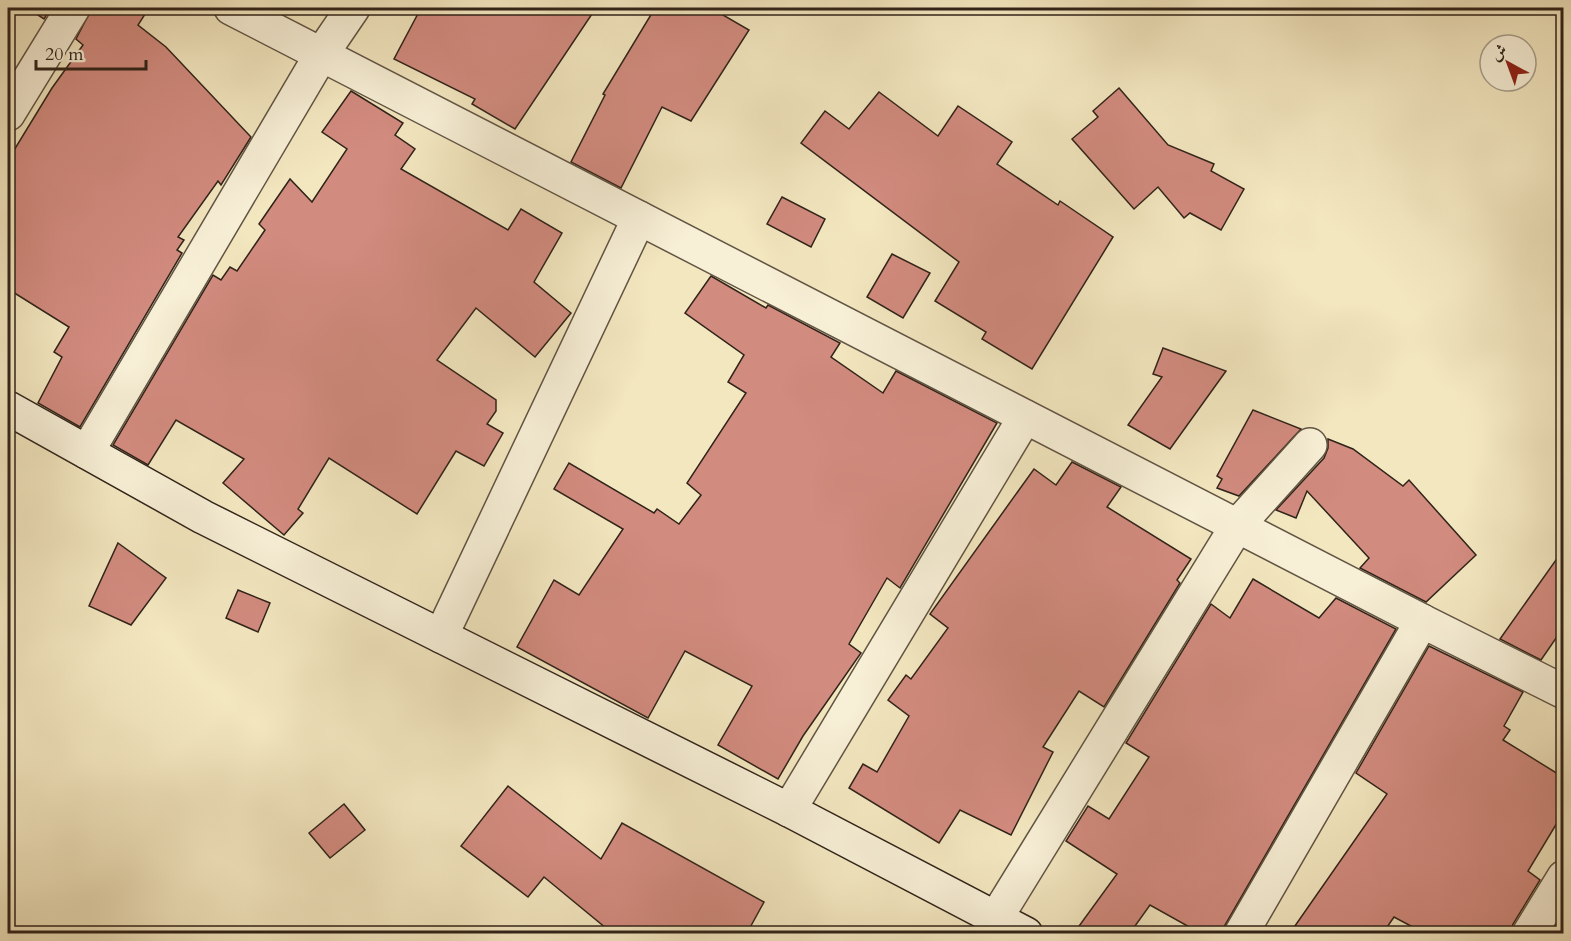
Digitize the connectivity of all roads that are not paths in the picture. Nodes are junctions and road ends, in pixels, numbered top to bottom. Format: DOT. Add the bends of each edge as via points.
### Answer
graph roads {
  1 [pos="73,8"];
  2 [pos="231,8"];
  3 [pos="353,8"];
  4 [pos="321,55"];
  5 [pos="8,114"];
  6 [pos="639,218"];
  7 [pos="8,408"];
  8 [pos="1025,417"];
  9 [pos="1310,445"];
  10 [pos="87,452"];
  11 [pos="1237,526"];
  12 [pos="1422,621"];
  13 [pos="441,636"];
  14 [pos="1563,692"];
  15 [pos="789,810"];
  16 [pos="1563,877"];
  17 [pos="996,918"];
  18 [pos="1026,933"];
  19 [pos="1241,933"];
  20 [pos="1529,933"];
  1 -- 5 [label="street"];
  2 -- 4 [label="street"];
  3 -- 4 [label="street"];
  4 -- 6 [label="street"];
  4 -- 10 [label="street"];
  6 -- 8 [label="street"];
  6 -- 13 [label="street"];
  7 -- 10 [label="street"];
  8 -- 11 [label="street"];
  8 -- 15 [label="street"];
  9 -- 11 [label="street"];
  10 -- 13 [label="street" via="203,517"];
  11 -- 12 [label="street"];
  11 -- 17 [label="street"];
  12 -- 14 [label="street"];
  12 -- 19 [label="street"];
  13 -- 15 [label="street"];
  15 -- 17 [label="street"];
  16 -- 20 [label="street"];
  17 -- 18 [label="street"];
}
